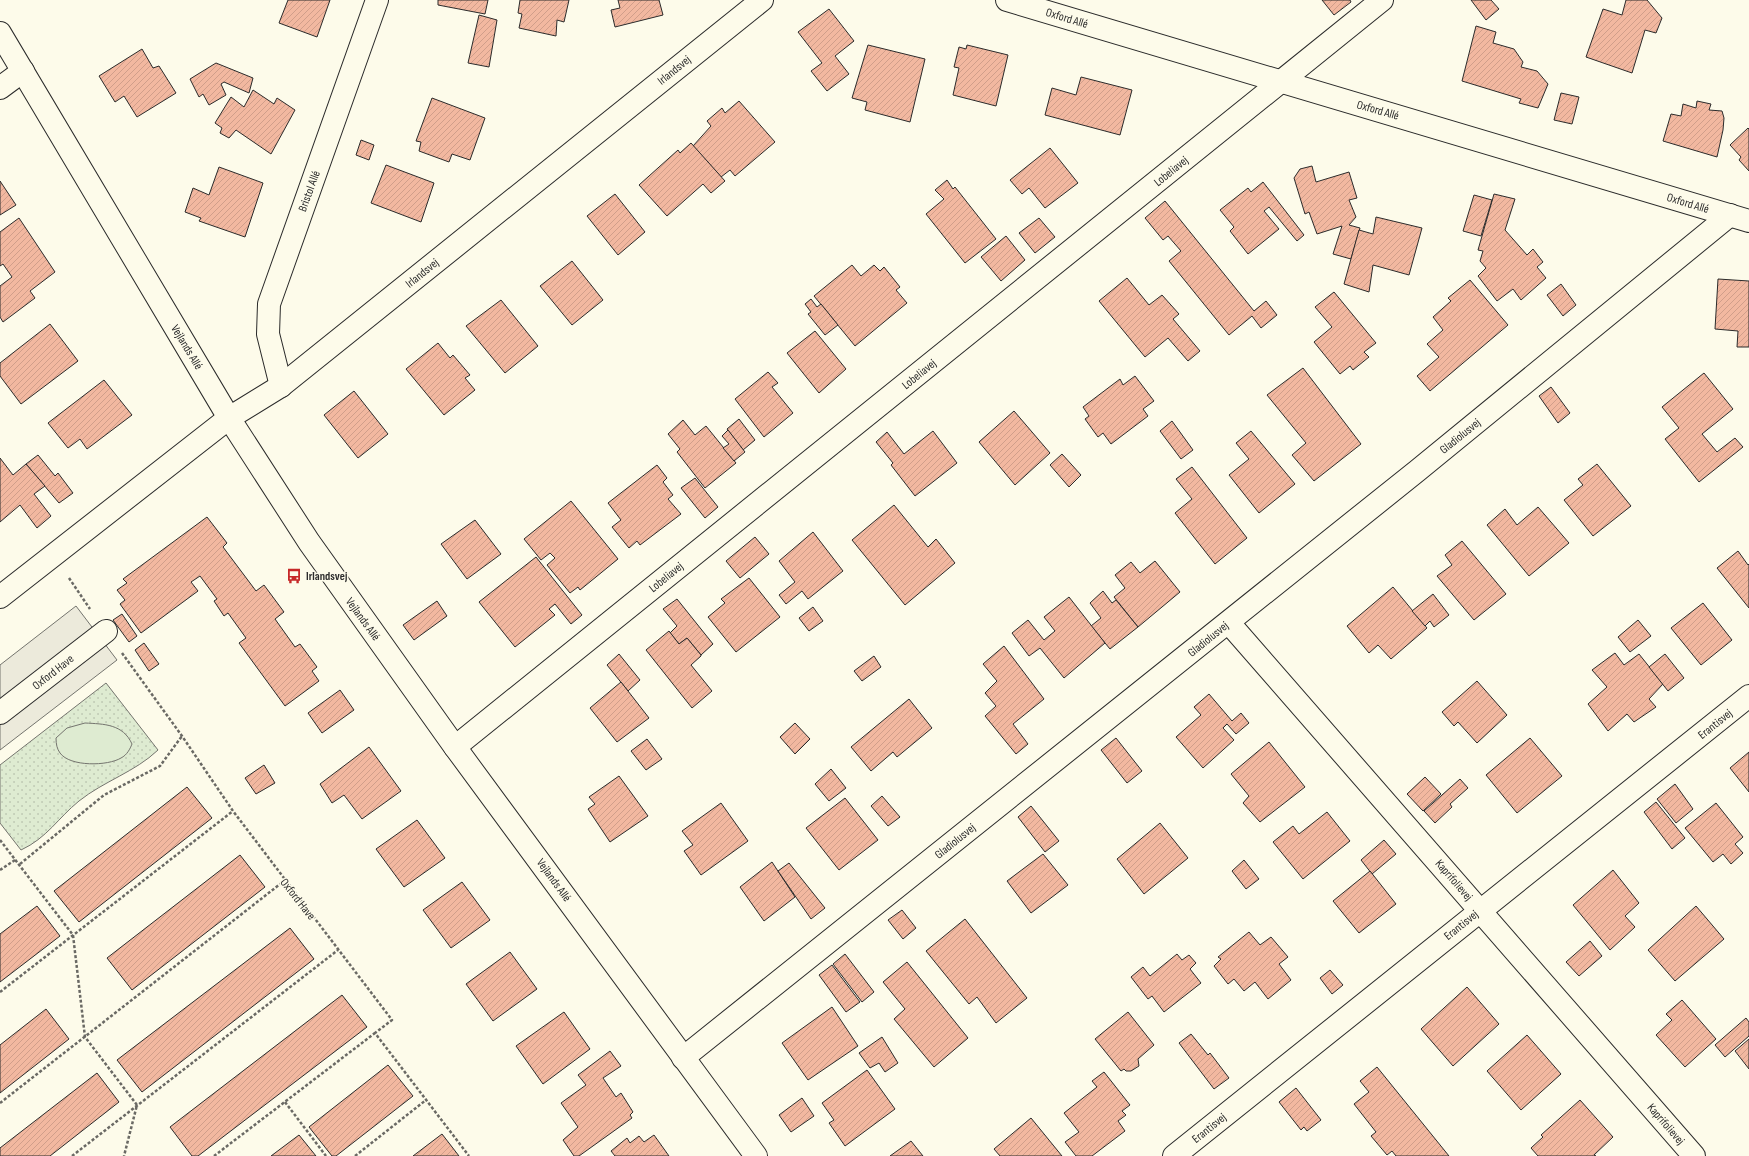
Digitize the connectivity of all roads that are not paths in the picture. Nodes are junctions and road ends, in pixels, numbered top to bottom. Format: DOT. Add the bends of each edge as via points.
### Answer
graph roads {
  1 [pos="377,0"];
  2 [pos="762,0"];
  3 [pos="1007,0"];
  4 [pos="1382,0"];
  5 [pos="0,33"];
  6 [pos="23,71"];
  7 [pos="1281,82"];
  8 [pos="0,88"];
  9 [pos="1739,218"];
  10 [pos="281,386"];
  11 [pos="229,418"];
  12 [pos="0,597"];
  13 [pos="1229,623"];
  14 [pos="106,631"];
  15 [pos="1749,696"];
  16 [pos="0,713"];
  17 [pos="455,747"];
  18 [pos="1480,910"];
  19 [pos="683,1058"];
  20 [pos="756,1156"];
  21 [pos="1174,1156"];
  22 [pos="1694,1156"];
  1 -- 10 [label="street, Bristol Allé" via="269,304 268,334"];
  2 -- 10 [label="street, Irlandsvej"];
  3 -- 7 [label="street, Oxford Allé"];
  4 -- 7 [label="street, Lobeliavej"];
  5 -- 6 [label="street, Vejlands Allé"];
  6 -- 8 [label="street"];
  6 -- 11 [label="street, Vejlands Allé"];
  7 -- 9 [label="street, Oxford Allé"];
  7 -- 17 [label="street, Lobeliavej"];
  9 -- 13 [label="street, Gladiolusvej"];
  10 -- 11 [label="street, Irlandsvej"];
  11 -- 12 [label="street, Irlandsvej"];
  11 -- 17 [label="street, Vejlands Allé" via="309,542"];
  13 -- 18 [label="street, Kaprifolievej"];
  13 -- 19 [label="street, Gladiolusvej"];
  14 -- 16 [label="street, Oxford Have"];
  15 -- 18 [label="street, Erantisvej"];
  17 -- 19 [label="street, Vejlands Allé"];
  18 -- 21 [label="street, Erantisvej"];
  18 -- 22 [label="street, Kaprifolievej"];
  19 -- 20 [label="street, Vejlands Allé"];
}
